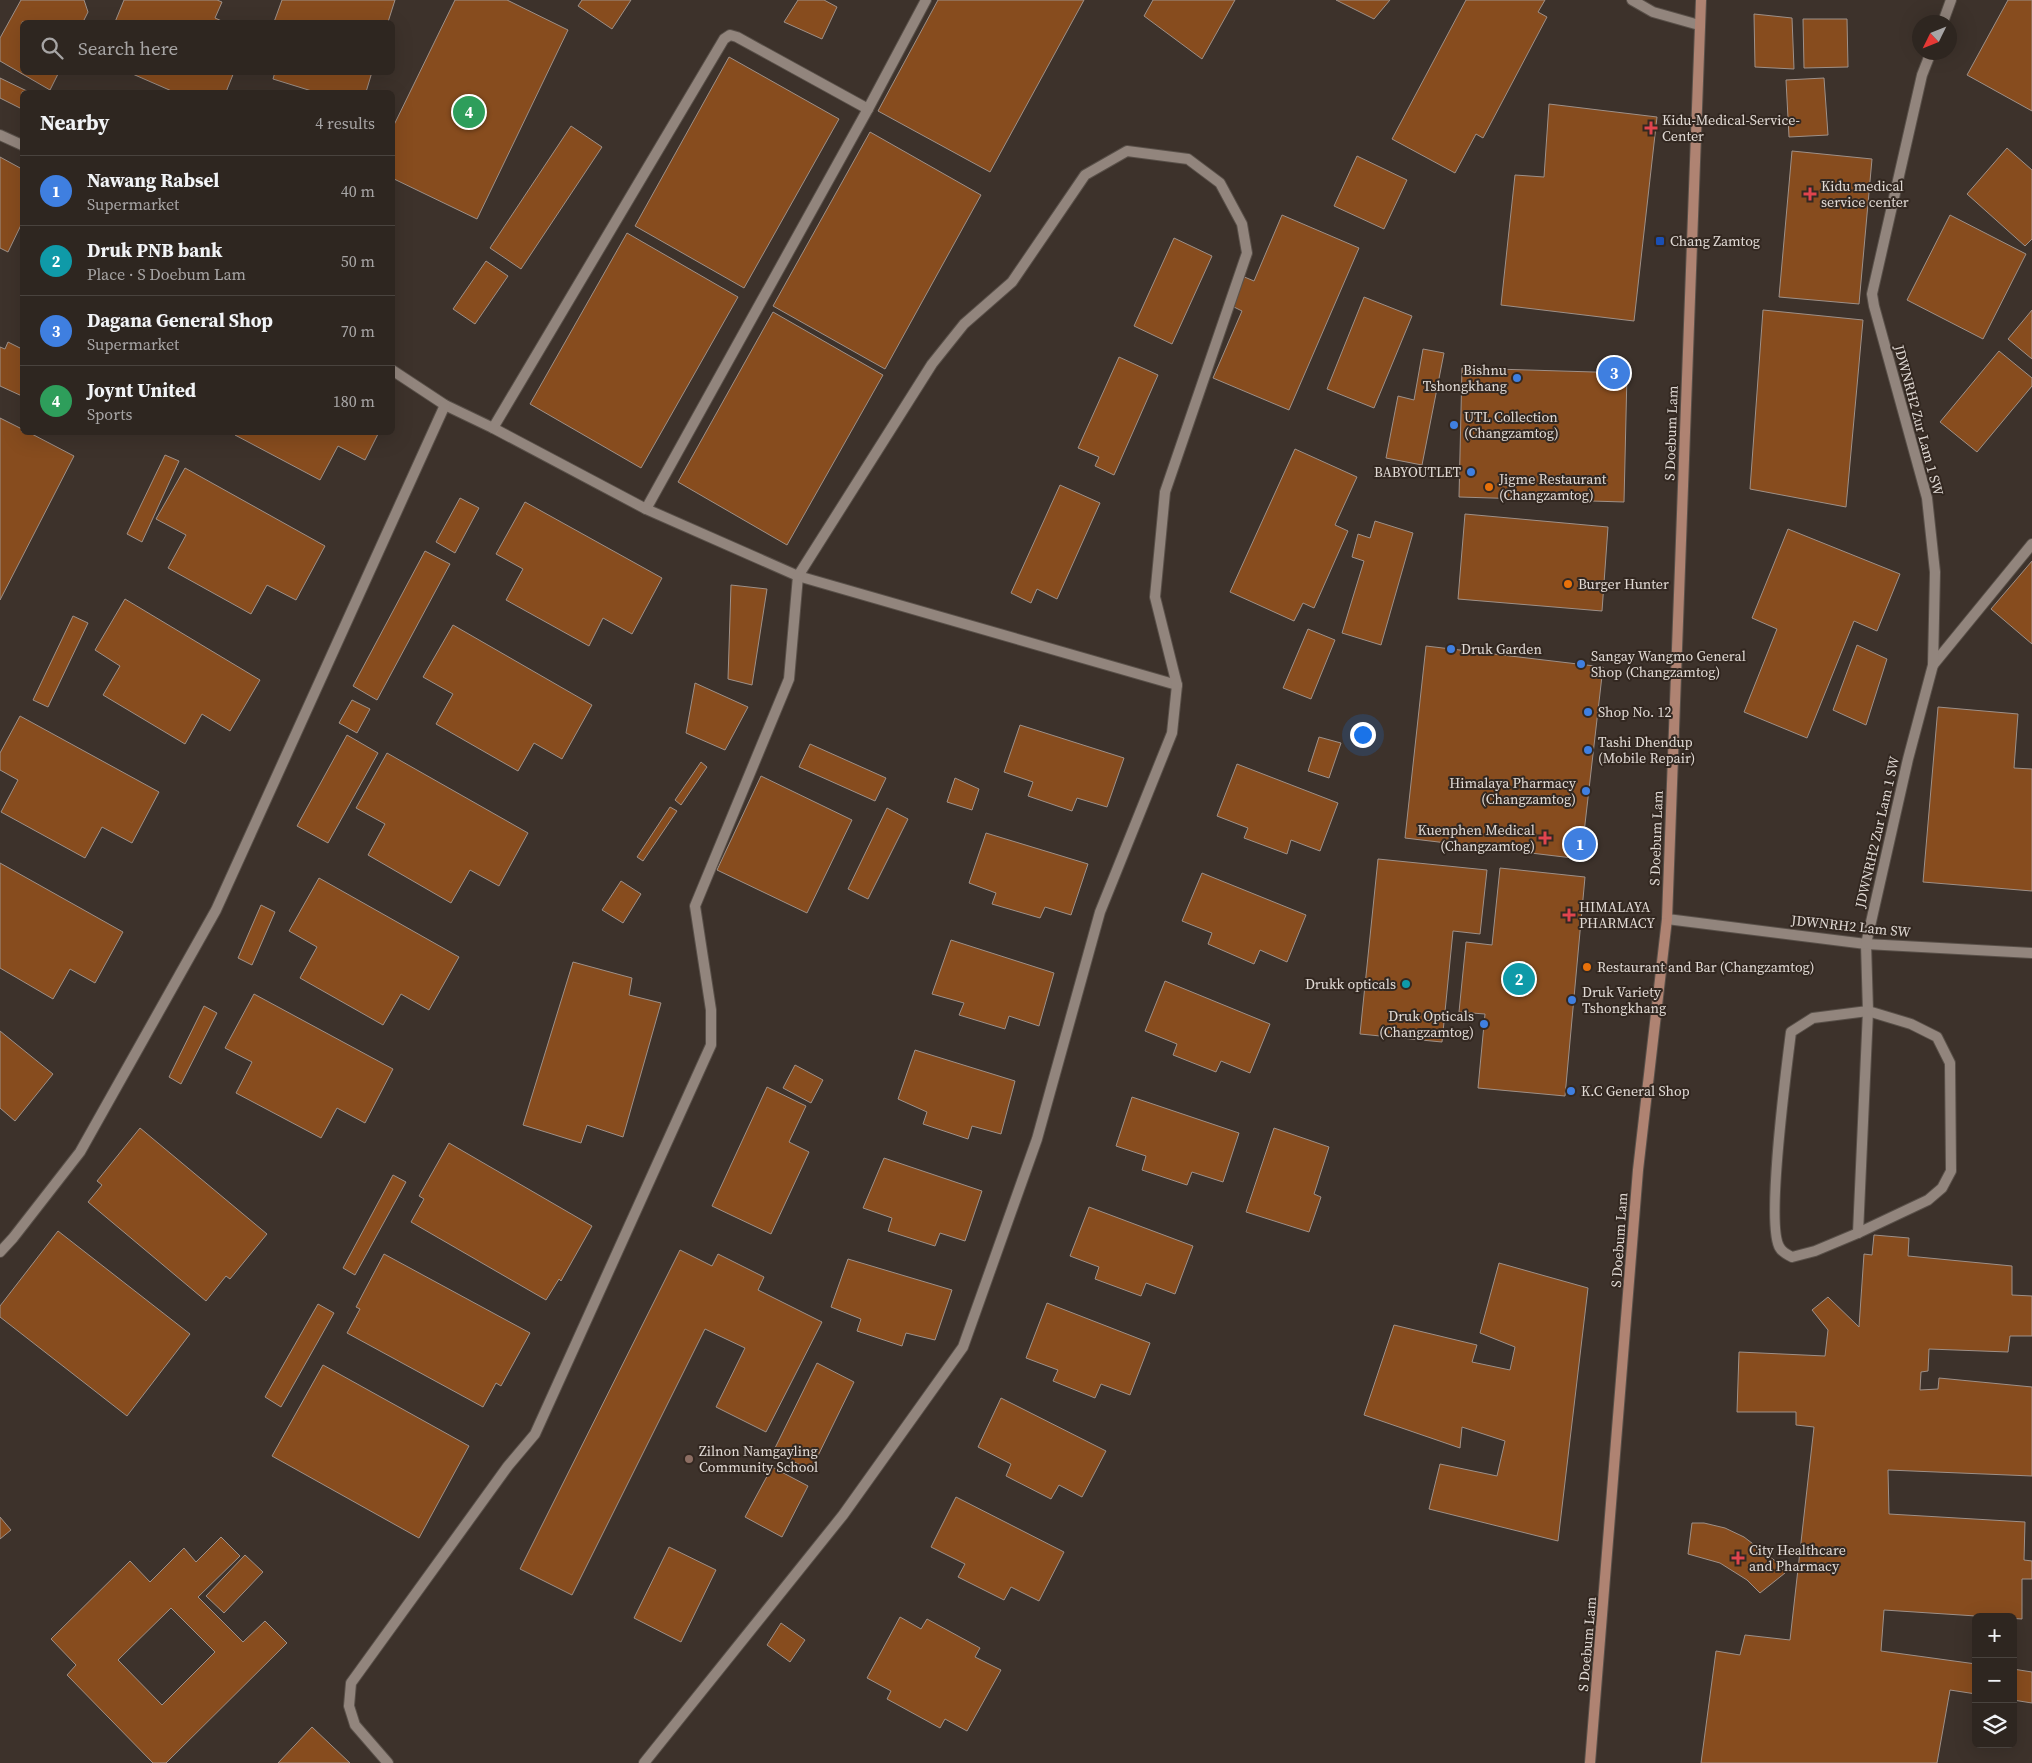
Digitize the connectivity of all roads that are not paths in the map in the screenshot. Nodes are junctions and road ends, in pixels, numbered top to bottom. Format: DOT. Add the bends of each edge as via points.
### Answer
graph roads {
  1 [pos="926,0"];
  2 [pos="1632,0"];
  3 [pos="1701,0"];
  4 [pos="1951,0"];
  5 [pos="1946,15"];
  6 [pos="1699,25"];
  7 [pos="1928,60"];
  8 [pos="868,109"];
  9 [pos="0,135"];
  10 [pos="20,144"];
  11 [pos="395,372"];
  12 [pos="445,405"];
  13 [pos="494,428"];
  14 [pos="646,509"];
  15 [pos="2032,544"];
  16 [pos="798,576"];
  17 [pos="1933,665"];
  18 [pos="1177,686"];
  19 [pos="1667,918"];
  20 [pos="1866,944"];
  21 [pos="2032,953"];
  22 [pos="1868,1011"];
  23 [pos="1858,1233"];
  24 [pos="0,1252"];
  25 [pos="388,1763"];
  26 [pos="644,1763"];
  27 [pos="1590,1763"];
  1 -- 8 [label="street"];
  2 -- 6 [label="street" via="1653,12"];
  3 -- 6 [label="main road, S Doebum Lam"];
  4 -- 5 [label="street"];
  6 -- 19 [label="main road, S Doebum Lam"];
  7 -- 17 [label="street, JDWNRH2 Zur Lam 1 SW" via="1872,294 1928,498 1935,572"];
  8 -- 13 [label="street" via="737,37 730,35 724,40"];
  8 -- 14 [label="street"];
  9 -- 10 [label="street"];
  11 -- 12 [label="street"];
  12 -- 13 [label="street"];
  12 -- 24 [label="street" via="216,910 80,1152"];
  13 -- 14 [label="street"];
  14 -- 16 [label="street"];
  15 -- 17 [label="street"];
  16 -- 18 [label="street"];
  16 -- 18 [label="street" via="932,364 964,324 1012,282 1085,176 1127,151 1188,159 1220,183 1242,224 1247,254 1165,492 1154,597"];
  16 -- 25 [label="street" via="790,679 695,906 711,1010 711,1045 535,1434 508,1466 351,1682 349,1706 354,1726"];
  17 -- 20 [label="street, JDWNRH2 Zur Lam 1 SW" via="1908,758"];
  18 -- 26 [label="street" via="1172,733 1100,912 1037,1139 963,1347 842,1515"];
  19 -- 20 [label="street, JDWNRH2 Lam SW"];
  19 -- 27 [label="main road, S Doebum Lam" via="1638,1170"];
  20 -- 21 [label="street, JDWNRH2 Lam SW"];
  20 -- 22 [label="street, JDWNRH2 Zur Lam 1 SW"];
  22 -- 23 [label="street, JDWNRH2 Zur Lam 1 SW"];
  22 -- 23 [label="street" via="1911,1024 1937,1037 1950,1063 1952,1171 1942,1188 1928,1200"];
  22 -- 23 [label="street" via="1813,1018 1791,1032 1774,1227 1779,1248 1792,1257"];
}
